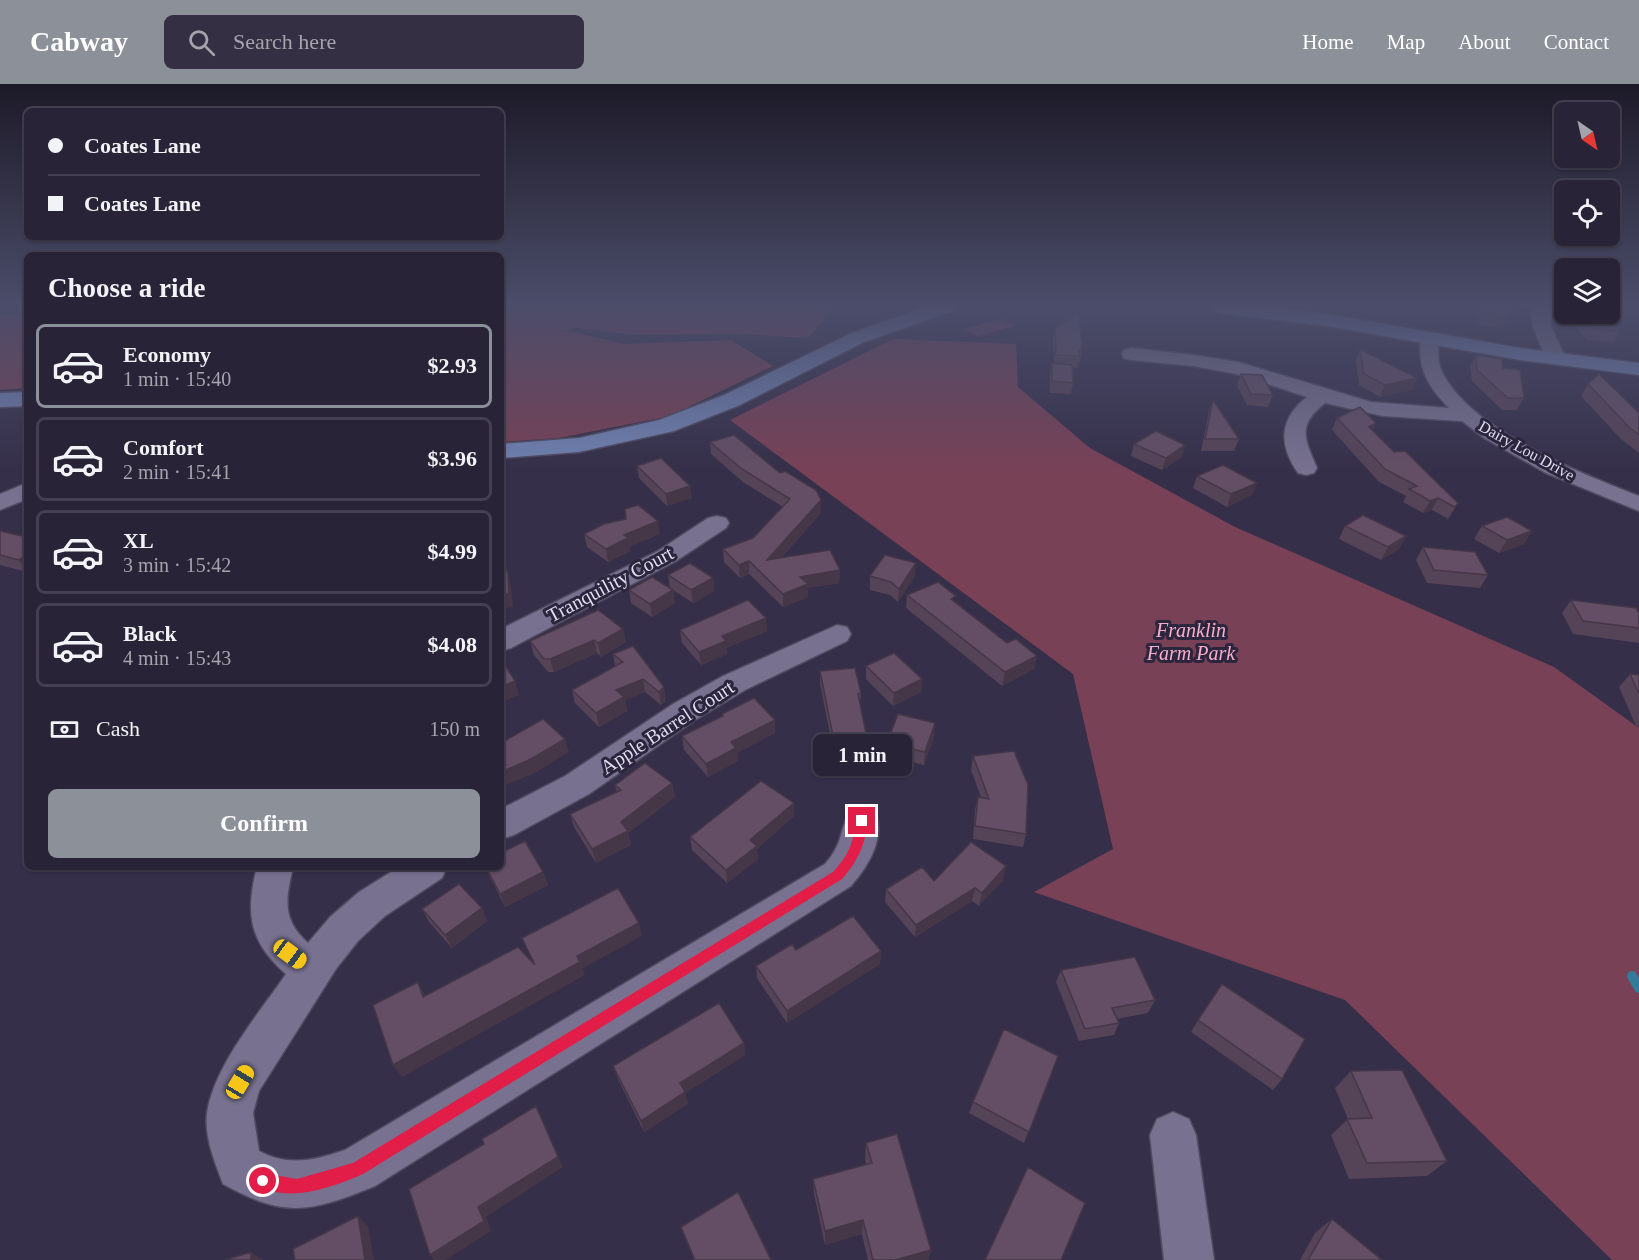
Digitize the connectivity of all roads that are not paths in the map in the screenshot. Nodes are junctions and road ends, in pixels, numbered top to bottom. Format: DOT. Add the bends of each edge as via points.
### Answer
graph roads {
  1 [pos="809,362"];
  2 [pos="1202,362"];
  3 [pos="1429,362"];
  4 [pos="1578,362"];
  5 [pos="1639,368"];
  6 [pos="1321,396"];
  7 [pos="24,399"];
  8 [pos="0,400"];
  9 [pos="1467,415"];
  10 [pos="504,452"];
  11 [pos="1306,468"];
  12 [pos="24,492"];
  13 [pos="1639,504"];
  14 [pos="0,506"];
  15 [pos="24,514"];
  16 [pos="717,524"];
  17 [pos="837,634"];
  18 [pos="504,639"];
  19 [pos="862,821"];
  20 [pos="504,823"];
  21 [pos="274,870"];
  22 [pos="424,870"];
  23 [pos="314,971"];
  24 [pos="1173,1136"];
  25 [pos="1189,1260"];
  1 -- 10 [label="main road" via="732,400 666,426 602,441"];
  2 -- 6 [label="street" via="1280,380"];
  3 -- 9 [label="street, Dairy Lou Drive" via="1443,388"];
  4 -- 5 [label="main road"];
  6 -- 9 [label="street" via="1392,412"];
  6 -- 11 [label="street" via="1304,409 1293,427"];
  7 -- 8 [label="main road"];
  9 -- 13 [label="street, Dairy Lou Drive" via="1551,466"];
  12 -- 14 [label="street"];
  14 -- 15 [label="street"];
  16 -- 18 [label="street, Tranquility Court" via="667,556"];
  17 -- 20 [label="street, Apple Barrel Court" via="734,682 577,785"];
  19 -- 23 [label="street" via="852,860 838,876 358,1169 297,1187 263,1181 240,1167 230,1113 240,1082 263,1043"];
  21 -- 23 [label="street" via="267,913 274,935 290,954"];
  22 -- 23 [label="street" via="351,922"];
  24 -- 25 [label="street"];
}
